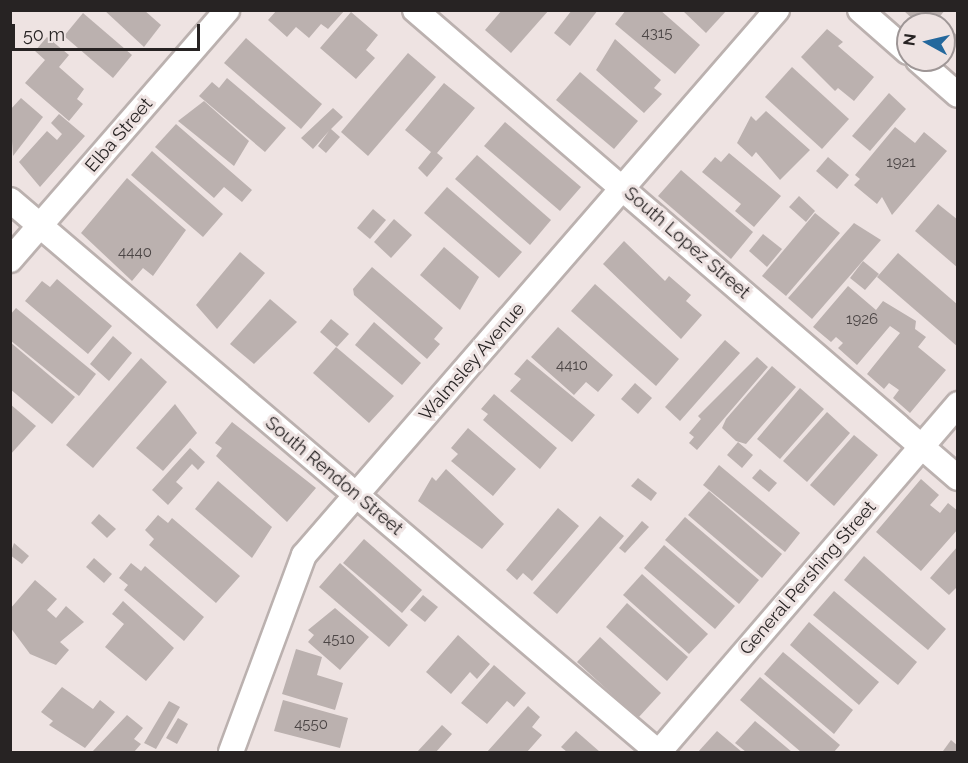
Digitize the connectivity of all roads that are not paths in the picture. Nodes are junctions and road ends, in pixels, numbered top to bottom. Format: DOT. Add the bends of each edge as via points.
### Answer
graph roads {
  1 [pos="227,10"];
  2 [pos="415,10"];
  3 [pos="777,10"];
  4 [pos="860,10"];
  5 [pos="896,42"];
  6 [pos="932,72"];
  7 [pos="957,94"];
  8 [pos="623,188"];
  9 [pos="10,200"];
  10 [pos="40,225"];
  11 [pos="10,260"];
  12 [pos="957,404"];
  13 [pos="921,447"];
  14 [pos="957,478"];
  15 [pos="356,495"];
  16 [pos="231,753"];
  17 [pos="658,753"];
  1 -- 10 [label="street, Elba Street"];
  2 -- 8 [label="street, South Lopez Street"];
  3 -- 8 [label="street, Walmsley Avenue"];
  4 -- 5 [label="street"];
  6 -- 7 [label="street"];
  8 -- 13 [label="street, South Lopez Street"];
  8 -- 15 [label="street, Walmsley Avenue"];
  9 -- 10 [label="street, South Rendon Street"];
  10 -- 11 [label="street, Elba Street"];
  10 -- 15 [label="street, South Rendon Street"];
  12 -- 13 [label="street, General Pershing Street"];
  13 -- 14 [label="street, South Lopez Street"];
  13 -- 17 [label="street, General Pershing Street"];
  15 -- 16 [label="street, Walmsley Avenue" via="304,555 293,577"];
  15 -- 17 [label="street, South Rendon Street"];
}
